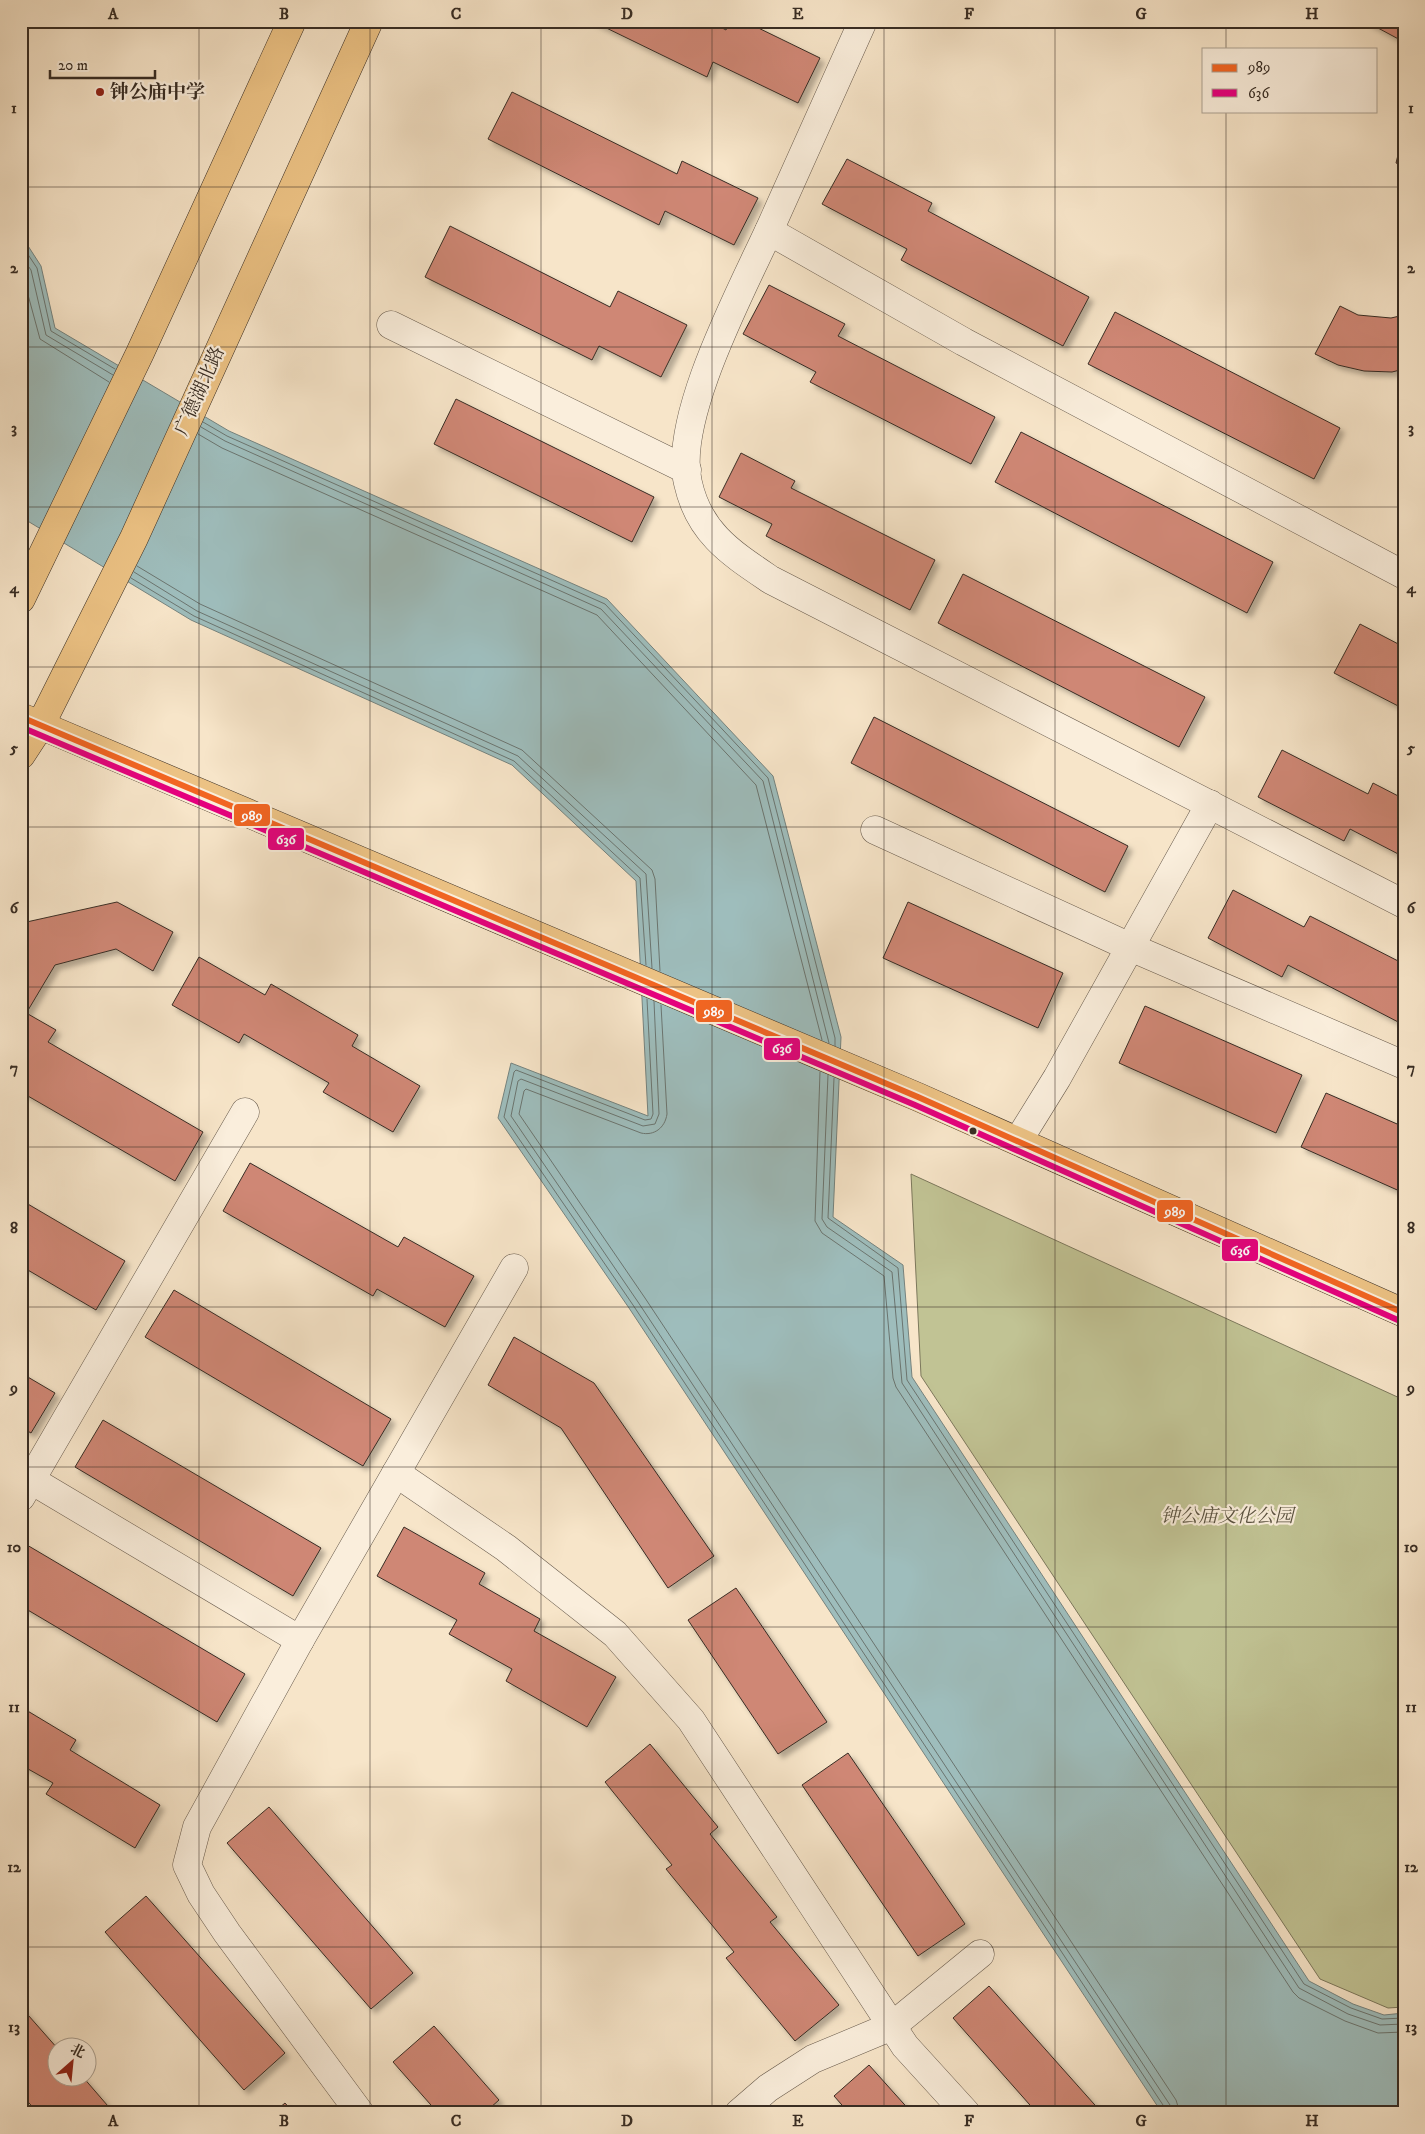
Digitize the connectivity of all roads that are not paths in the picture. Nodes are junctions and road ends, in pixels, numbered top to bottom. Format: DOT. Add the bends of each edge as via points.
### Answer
graph roads {
  1 [pos="292,21"];
  2 [pos="369,21"];
  3 [pos="863,21"];
  4 [pos="769,230"];
  5 [pos="391,325"];
  6 [pos="687,470"];
  7 [pos="1404,575"];
  8 [pos="21,599"];
  9 [pos="30,722"];
  10 [pos="21,755"];
  11 [pos="1210,804"];
  12 [pos="875,830"];
  13 [pos="1404,904"];
  14 [pos="1130,947"];
  15 [pos="1404,1065"];
  16 [pos="245,1112"];
  17 [pos="1018,1142"];
  18 [pos="514,1268"];
  19 [pos="1404,1313"];
  20 [pos="396,1473"];
  21 [pos="25,1484"];
  22 [pos="300,1640"];
  23 [pos="980,1954"];
  24 [pos="892,2026"];
  25 [pos="360,2113"];
  26 [pos="739,2113"];
  27 [pos="966,2113"];
  1 -- 8 [label="main road" via="140,353"];
  2 -- 9 [label="main road, 广德湖北路" via="134,538"];
  3 -- 4 [label="lane"];
  4 -- 6 [label="lane" via="707,368 687,437"];
  4 -- 7 [label="lane" via="964,342"];
  5 -- 6 [label="lane"];
  6 -- 11 [label="lane" via="687,482 701,521 731,553 771,580"];
  9 -- 10 [label="main road, 广德湖北路"];
  9 -- 17 [label="main road" via="576,951"];
  11 -- 13 [label="lane"];
  11 -- 14 [label="lane"];
  12 -- 14 [label="lane"];
  14 -- 15 [label="lane"];
  14 -- 17 [label="lane"];
  16 -- 21 [label="lane"];
  17 -- 19 [label="main road"];
  18 -- 20 [label="lane"];
  20 -- 22 [label="lane"];
  20 -- 24 [label="lane" via="506,1548 615,1634 691,1720"];
  21 -- 22 [label="lane"];
  22 -- 25 [label="lane" via="197,1827 187,1865 227,1933"];
  23 -- 24 [label="lane"];
  24 -- 26 [label="lane" via="813,2059 768,2088"];
  24 -- 27 [label="lane"];
}
